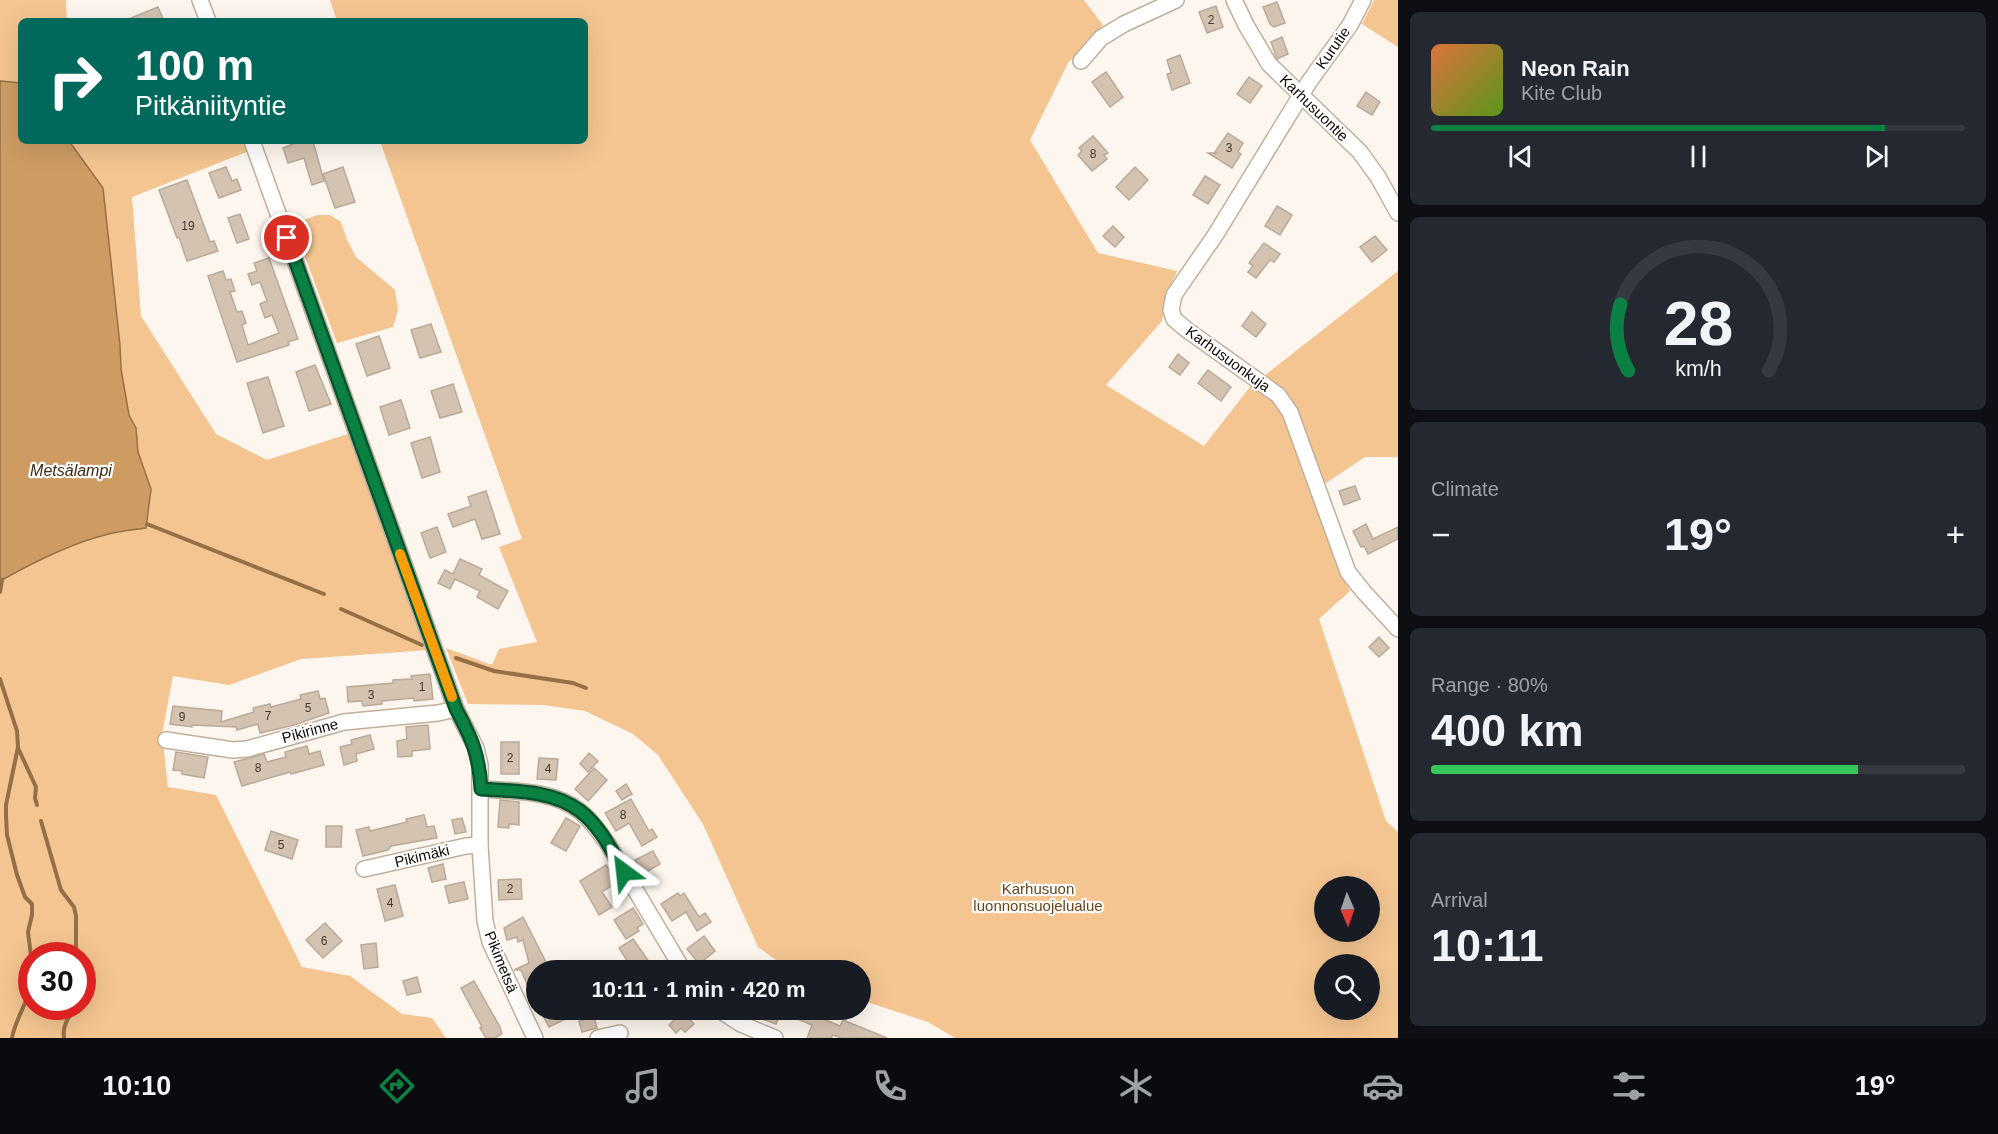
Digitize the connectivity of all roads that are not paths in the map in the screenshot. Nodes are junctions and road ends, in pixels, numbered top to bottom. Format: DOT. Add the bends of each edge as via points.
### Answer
graph roads {
  1 [pos="200,0"];
  2 [pos="1176,0"];
  3 [pos="1234,0"];
  4 [pos="1363,0"];
  5 [pos="207,18"];
  6 [pos="1081,61"];
  7 [pos="1301,95"];
  8 [pos="253,144"];
  9 [pos="1398,213"];
  10 [pos="1398,629"];
  11 [pos="456,709"];
  12 [pos="166,740"];
  13 [pos="481,789"];
  14 [pos="480,845"];
  15 [pos="364,869"];
  16 [pos="676,960"];
  17 [pos="735,1020"];
  18 [pos="620,1033"];
  19 [pos="535,1038"];
  20 [pos="598,1038"];
  21 [pos="775,1038"];
  1 -- 5 [label="street"];
  2 -- 6 [label="street" via="1101,38"];
  3 -- 7 [label="street, Karhusuontie" via="1269,64"];
  4 -- 7 [label="street, Kurutie"];
  7 -- 9 [label="street, Karhusuontie" via="1359,152"];
  7 -- 10 [label="street, Karhusuonkuja" via="1174,295 1172,310 1174,319 1187,330 1285,403 1348,572"];
  8 -- 11 [label="street, Pikimetsä"];
  11 -- 12 [label="street, Pikirinne" via="344,722 247,749"];
  11 -- 13 [label="street, Pikimetsä" via="476,748"];
  13 -- 14 [label="street, Pikimetsä"];
  13 -- 16 [label="street" via="533,793 579,810 608,844"];
  14 -- 15 [label="street, Pikimäki"];
  14 -- 19 [label="street, Pikimetsä" via="482,902 490,942"];
  17 -- 21 [label="street"];
  18 -- 20 [label="street"];
}
